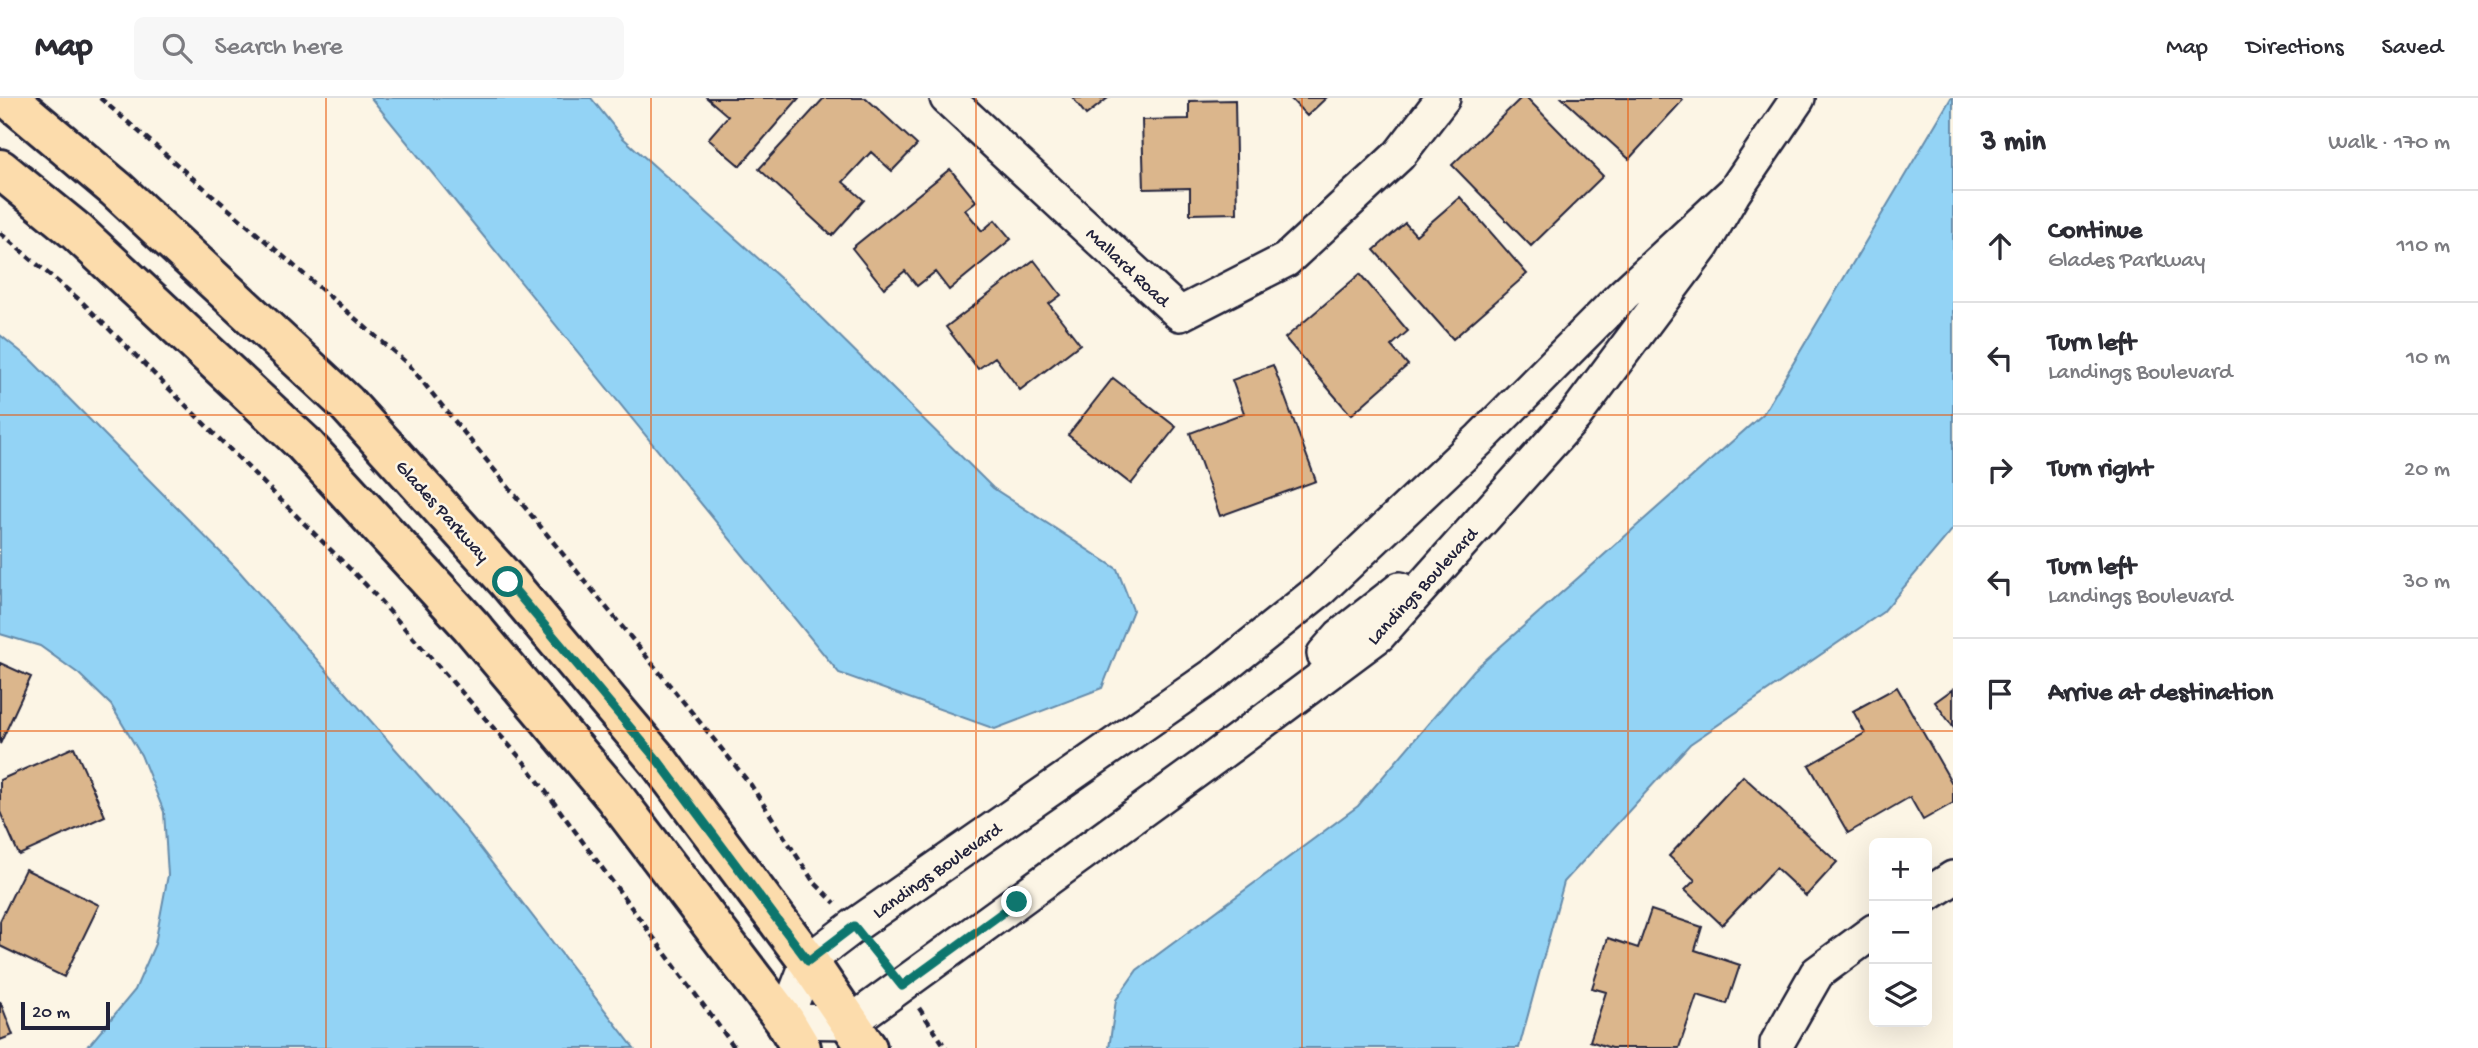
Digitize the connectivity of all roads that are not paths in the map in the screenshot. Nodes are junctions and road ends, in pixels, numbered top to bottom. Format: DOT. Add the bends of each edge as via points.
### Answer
graph roads {
  1 [pos="8,98"];
  2 [pos="947,98"];
  3 [pos="1443,98"];
  4 [pos="1798,98"];
  5 [pos="0,169"];
  6 [pos="1734,192"];
  7 [pos="1454,551"];
  8 [pos="1307,600"];
  9 [pos="1340,636"];
  10 [pos="1250,732"];
  11 [pos="1953,878"];
  12 [pos="1932,892"];
  13 [pos="1869,936"];
  14 [pos="808,961"];
  15 [pos="793,1035"];
  16 [pos="859,1035"];
  17 [pos="1777,1048"];
  1 -- 14 [label="main road, Glades Parkway" via="116,189 346,403 508,582 650,752"];
  2 -- 3 [label="street, Mallard Road" via="1180,314 1286,260 1399,155"];
  4 -- 6 [label="street, Landings Boulevard"];
  5 -- 15 [label="main road" via="76,232 303,443 471,626 613,795"];
  6 -- 7 [label="street, Landings Boulevard" via="1703,245 1574,417"];
  6 -- 8 [label="street, Landings Boulevard"];
  7 -- 9 [label="street"];
  7 -- 10 [label="street, Landings Boulevard" via="1379,635"];
  8 -- 9 [label="street"];
  8 -- 14 [label="street, Landings Boulevard" via="1214,675"];
  9 -- 10 [label="street"];
  10 -- 16 [label="street, Landings Boulevard" via="902,986"];
  11 -- 12 [label="street"];
  13 -- 17 [label="street" via="1817,972"];
  14 -- 15 [label="street"];
  14 -- 16 [label="main road, Glades Parkway"];
  15 -- 16 [label="street"];
}
